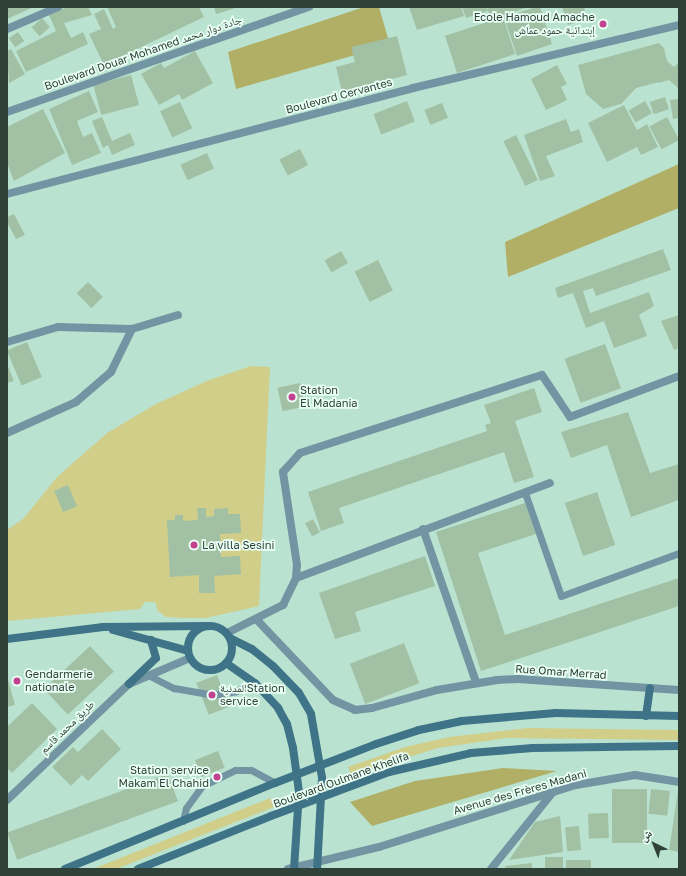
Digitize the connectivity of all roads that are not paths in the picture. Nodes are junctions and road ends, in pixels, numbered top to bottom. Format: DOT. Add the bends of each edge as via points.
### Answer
graph roads {
  1 [pos="58,7"];
  2 [pos="309,7"];
  3 [pos="679,25"];
  4 [pos="7,29"];
  5 [pos="7,112"];
  6 [pos="7,194"];
  7 [pos="178,316"];
  8 [pos="132,329"];
  9 [pos="7,342"];
  10 [pos="679,376"];
  11 [pos="7,433"];
  12 [pos="550,483"];
  13 [pos="525,493"];
  14 [pos="423,529"];
  15 [pos="679,553"];
  16 [pos="296,578"];
  17 [pos="256,620"];
  18 [pos="207,626"];
  19 [pos="103,627"];
  20 [pos="229,636"];
  21 [pos="7,639"];
  22 [pos="151,640"];
  23 [pos="189,654"];
  24 [pos="226,663"];
  25 [pos="150,676"];
  26 [pos="476,682"];
  27 [pos="255,683"];
  28 [pos="129,684"];
  29 [pos="650,688"];
  30 [pos="679,690"];
  31 [pos="646,716"];
  32 [pos="679,716"];
  33 [pos="679,746"];
  34 [pos="679,782"];
  35 [pos="275,783"];
  36 [pos="552,793"];
  37 [pos="7,800"];
  38 [pos="183,821"];
  39 [pos="317,866"];
  40 [pos="66,869"];
  41 [pos="138,869"];
  42 [pos="292,869"];
  43 [pos="491,869"];
  1 -- 4 [label="street"];
  2 -- 5 [label="street, Boulevard Douar Mohamed جادة دوار محمد"];
  3 -- 6 [label="street, Boulevard Cervantes" via="413,88"];
  7 -- 8 [label="street"];
  8 -- 9 [label="street" via="58,327"];
  8 -- 11 [label="street" via="111,372 76,402"];
  10 -- 16 [label="street" via="570,417 542,375 300,454 283,472 297,565"];
  12 -- 13 [label="street"];
  13 -- 14 [label="street"];
  13 -- 15 [label="lane" via="561,596"];
  14 -- 16 [label="street"];
  14 -- 26 [label="street"];
  16 -- 17 [label="street" via="282,605"];
  17 -- 20 [label="street"];
  17 -- 26 [label="street, Rue Omar Merrad" via="333,700 352,709 372,708"];
  18 -- 19 [label="main road"];
  18 -- 20 [label="main road" via="214,626"];
  18 -- 23 [label="main road" via="192,634"];
  19 -- 21 [label="main road"];
  19 -- 22 [label="main road"];
  20 -- 24 [label="main road" via="231,656"];
  20 -- 39 [label="main road" via="252,649 273,666 299,693 311,714 322,778"];
  22 -- 23 [label="main road"];
  22 -- 28 [label="main road" via="156,658"];
  23 -- 24 [label="main road" via="195,664 207,670 214,670"];
  23 -- 25 [label="street, طريق محمد قاسم"];
  24 -- 27 [label="main road"];
  25 -- 27 [label="lane" via="174,688 212,695 236,691"];
  25 -- 28 [label="street, طريق محمد قاسم"];
  26 -- 29 [label="street, Rue Omar Merrad" via="518,678"];
  27 -- 42 [label="main road" via="278,708 287,724 293,748 299,792"];
  28 -- 37 [label="street, طريق محمد قاسم"];
  29 -- 30 [label="street, Rue Omar Merrad"];
  29 -- 31 [label="main road"];
  31 -- 32 [label="main road, Boulevard Oulmane Khelifa"];
  31 -- 35 [label="main road, Boulevard Oulmane Khelifa, bridge" via="556,713 462,721 419,730 376,744"];
  33 -- 41 [label="main road, Boulevard Oulmane Khelifa, bridge" via="533,748 471,753 389,772"];
  34 -- 36 [label="street, Avenue des Frères Madani" via="635,775 576,785"];
  35 -- 38 [label="main road, Boulevard Oulmane Khelifa"];
  35 -- 38 [label="lane" via="251,770 235,770 202,786 186,808"];
  36 -- 39 [label="street, Avenue des Frères Madani"];
  36 -- 43 [label="street"];
  38 -- 40 [label="main road, Boulevard Oulmane Khelifa"];
  39 -- 42 [label="street, Avenue des Frères Madani"];
}
